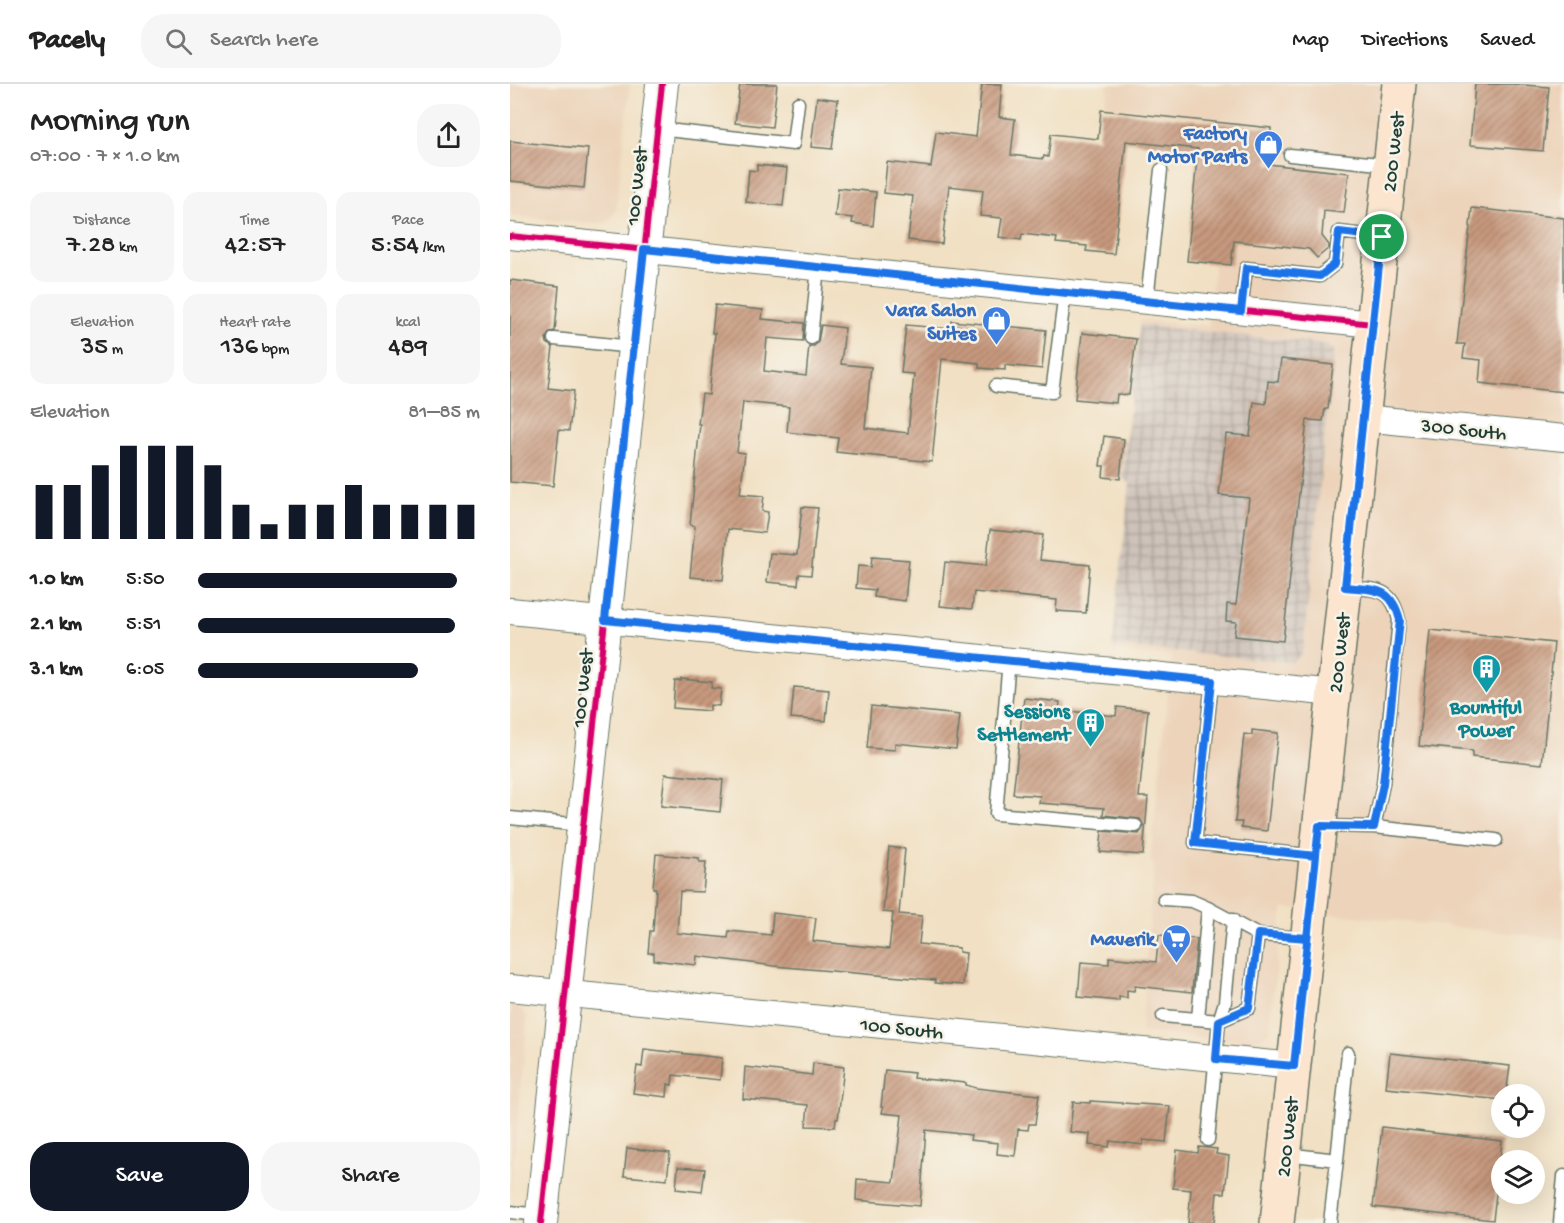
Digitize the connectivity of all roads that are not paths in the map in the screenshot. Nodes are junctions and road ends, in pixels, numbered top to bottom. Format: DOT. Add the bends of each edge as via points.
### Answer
graph roads {
  1 [pos="662,84"];
  2 [pos="1399,84"];
  3 [pos="798,103"];
  4 [pos="657,129"];
  5 [pos="1290,155"];
  6 [pos="1390,165"];
  7 [pos="1161,170"];
  8 [pos="510,236"];
  9 [pos="1382,237"];
  10 [pos="644,249"];
  11 [pos="818,267"];
  12 [pos="1065,293"];
  13 [pos="1147,301"];
  14 [pos="1241,311"];
  15 [pos="1373,324"];
  16 [pos="811,338"];
  17 [pos="554,339"];
  18 [pos="634,347"];
  19 [pos="996,386"];
  20 [pos="1363,418"];
  21 [pos="1564,438"];
  22 [pos="1345,587"];
  23 [pos="510,611"];
  24 [pos="605,620"];
  25 [pos="1009,660"];
  26 [pos="1212,681"];
  27 [pos="1334,693"];
  28 [pos="510,818"];
  29 [pos="583,825"];
  30 [pos="1136,826"];
  31 [pos="1374,827"];
  32 [pos="1496,840"];
  33 [pos="1318,841"];
  34 [pos="1164,899"];
  35 [pos="1208,908"];
  36 [pos="1233,920"];
  37 [pos="1258,934"];
  38 [pos="1307,938"];
  39 [pos="510,988"];
  40 [pos="566,993"];
  41 [pos="1163,1016"];
  42 [pos="1198,1019"];
  43 [pos="1219,1021"];
  44 [pos="1348,1053"];
  45 [pos="1216,1059"];
  46 [pos="1294,1066"];
  47 [pos="1208,1140"];
  48 [pos="1284,1154"];
  49 [pos="1337,1160"];
  50 [pos="1564,1176"];
  51 [pos="510,1212"];
  52 [pos="542,1219"];
  53 [pos="1277,1223"];
  54 [pos="1330,1223"];
  55 [pos="1560,1223"];
  1 -- 4 [label="street, 100 West"];
  2 -- 6 [label="main road, 200 West"];
  3 -- 4 [label="lane" via="794,144"];
  4 -- 10 [label="street, 100 West"];
  5 -- 6 [label="lane"];
  6 -- 9 [label="main road, 200 West"];
  7 -- 13 [label="lane"];
  8 -- 10 [label="street"];
  9 -- 14 [label="lane" via="1339,232 1335,264 1320,276 1246,268"];
  9 -- 15 [label="main road, 200 West"];
  10 -- 11 [label="street"];
  10 -- 18 [label="street, 100 West"];
  11 -- 12 [label="street"];
  11 -- 16 [label="lane"];
  12 -- 13 [label="street"];
  12 -- 19 [label="lane" via="1052,392"];
  13 -- 14 [label="street"];
  14 -- 15 [label="street"];
  15 -- 20 [label="main road, 200 West"];
  17 -- 18 [label="lane"];
  18 -- 24 [label="street, 100 West"];
  20 -- 21 [label="street, 300 South"];
  20 -- 22 [label="main road, 200 West"];
  22 -- 27 [label="main road, 200 West"];
  22 -- 31 [label="lane" via="1379,590 1389,595 1400,620 1383,784"];
  23 -- 24 [label="street"];
  24 -- 25 [label="street"];
  24 -- 29 [label="street, 100 West"];
  25 -- 26 [label="street"];
  25 -- 30 [label="lane" via="996,814"];
  26 -- 27 [label="street"];
  26 -- 33 [label="lane" via="1195,843"];
  27 -- 33 [label="main road, 200 West"];
  28 -- 29 [label="lane"];
  29 -- 40 [label="street, 100 West"];
  31 -- 32 [label="lane"];
  31 -- 33 [label="lane"];
  33 -- 38 [label="main road, 200 West"];
  34 -- 35 [label="lane" via="1192,901"];
  35 -- 36 [label="lane"];
  35 -- 42 [label="lane"];
  36 -- 37 [label="lane"];
  36 -- 43 [label="lane"];
  37 -- 38 [label="lane"];
  37 -- 43 [label="lane" via="1249,1008"];
  38 -- 46 [label="main road, 200 West"];
  39 -- 40 [label="street, 100 South"];
  40 -- 45 [label="street, 100 South"];
  40 -- 52 [label="street, 100 West"];
  41 -- 42 [label="lane"];
  42 -- 43 [label="lane"];
  43 -- 45 [label="lane"];
  44 -- 49 [label="lane"];
  45 -- 46 [label="street, 100 South"];
  45 -- 47 [label="lane"];
  46 -- 48 [label="main road, 200 West"];
  48 -- 49 [label="lane"];
  48 -- 53 [label="main road, 200 West"];
  49 -- 54 [label="lane"];
  50 -- 55 [label="lane"];
  51 -- 52 [label="lane"];
}
